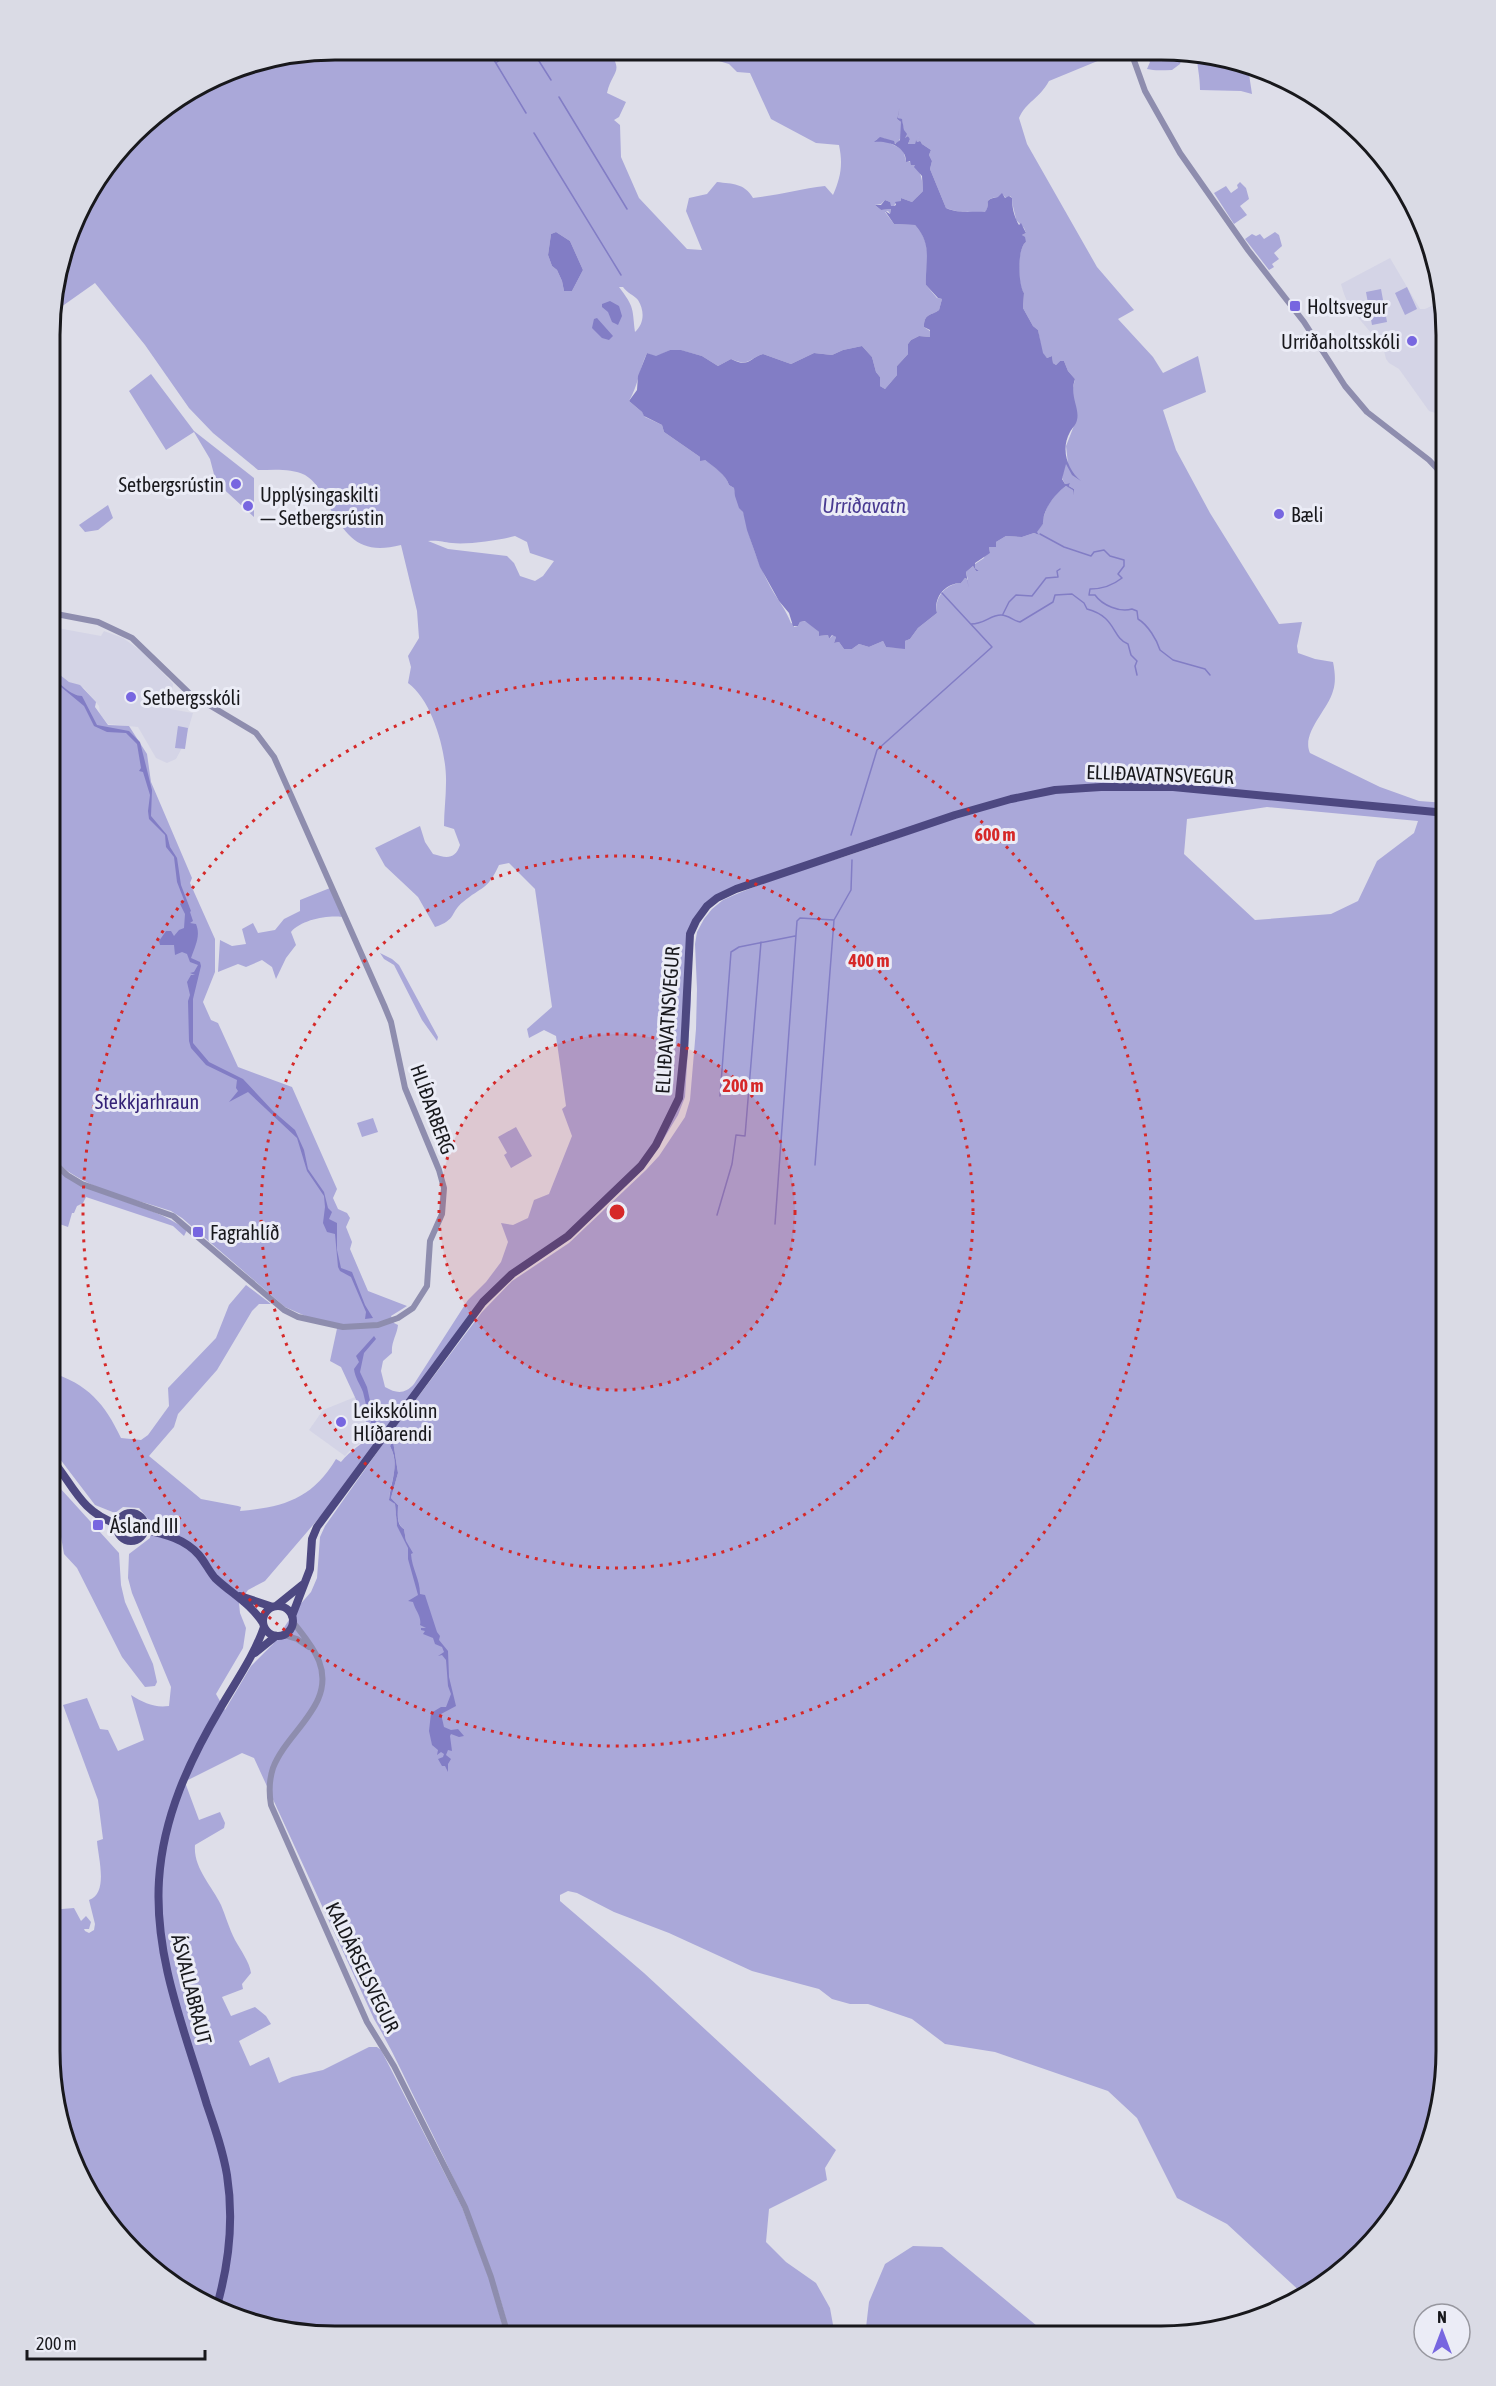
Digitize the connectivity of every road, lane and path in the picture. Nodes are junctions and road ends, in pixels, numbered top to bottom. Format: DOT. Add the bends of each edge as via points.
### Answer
graph roads {
  1 [pos="1134,60"];
  2 [pos="1436,467"];
  3 [pos="60,615"];
  4 [pos="1436,812"];
  5 [pos="60,1168"];
  6 [pos="60,1471"];
  7 [pos="117,1524"];
  8 [pos="145,1530"];
  9 [pos="305,1582"];
  10 [pos="238,1595"];
  11 [pos="274,1607"];
  12 [pos="292,1619"];
  13 [pos="263,1625"];
  14 [pos="280,1636"];
  15 [pos="312,1649"];
  16 [pos="251,1656"];
  17 [pos="218,2300"];
  18 [pos="505,2326"];
  1 -- 2 [label="street" via="1145,91 1180,153 1304,322 1345,386 1367,412"];
  3 -- 5 [label="street, HLÍÐARBERG" via="98,622 130,637 189,693 256,733 274,757 384,1005 405,1089 439,1170 443,1205 430,1241 427,1286 412,1308 378,1325 343,1328 309,1321 284,1310 173,1216 82,1184"];
  4 -- 9 [label="main road, ELLIÐAVATNSVEGUR" via="1173,787 1055,790 955,815 717,898 703,910 690,934 679,1098 663,1132 641,1166 568,1236 512,1274 473,1314 317,1527"];
  6 -- 7 [label="main road" via="88,1509"];
  7 -- 8 [label="main road" via="123,1516 133,1514 142,1519"];
  7 -- 8 [label="main road" via="119,1535 128,1541 138,1539"];
  8 -- 10 [label="main road" via="187,1544 216,1578"];
  9 -- 11 [label="main road"];
  9 -- 12 [label="main road, ELLIÐAVATNSVEGUR"];
  10 -- 11 [label="main road"];
  10 -- 13 [label="main road"];
  11 -- 12 [label="main road" via="284,1608"];
  11 -- 13 [label="main road" via="265,1614"];
  12 -- 14 [label="main road" via="291,1628"];
  12 -- 15 [label="street, KALDÁRSELSVEGUR"];
  13 -- 14 [label="main road" via="270,1634"];
  13 -- 16 [label="main road, ÁSVALLABRAUT"];
  14 -- 15 [label="street" via="297,1639"];
  14 -- 16 [label="main road, ÁSVALLABRAUT"];
  15 -- 18 [label="street, KALDÁRSELSVEGUR" via="322,1671 321,1691 315,1708 273,1768 271,1805 367,2022 394,2066 465,2207"];
  16 -- 17 [label="main road, ÁSVALLABRAUT" via="183,1778 166,1830 159,1881 159,1923 165,1964 220,2143 228,2186 228,2253"];
}
